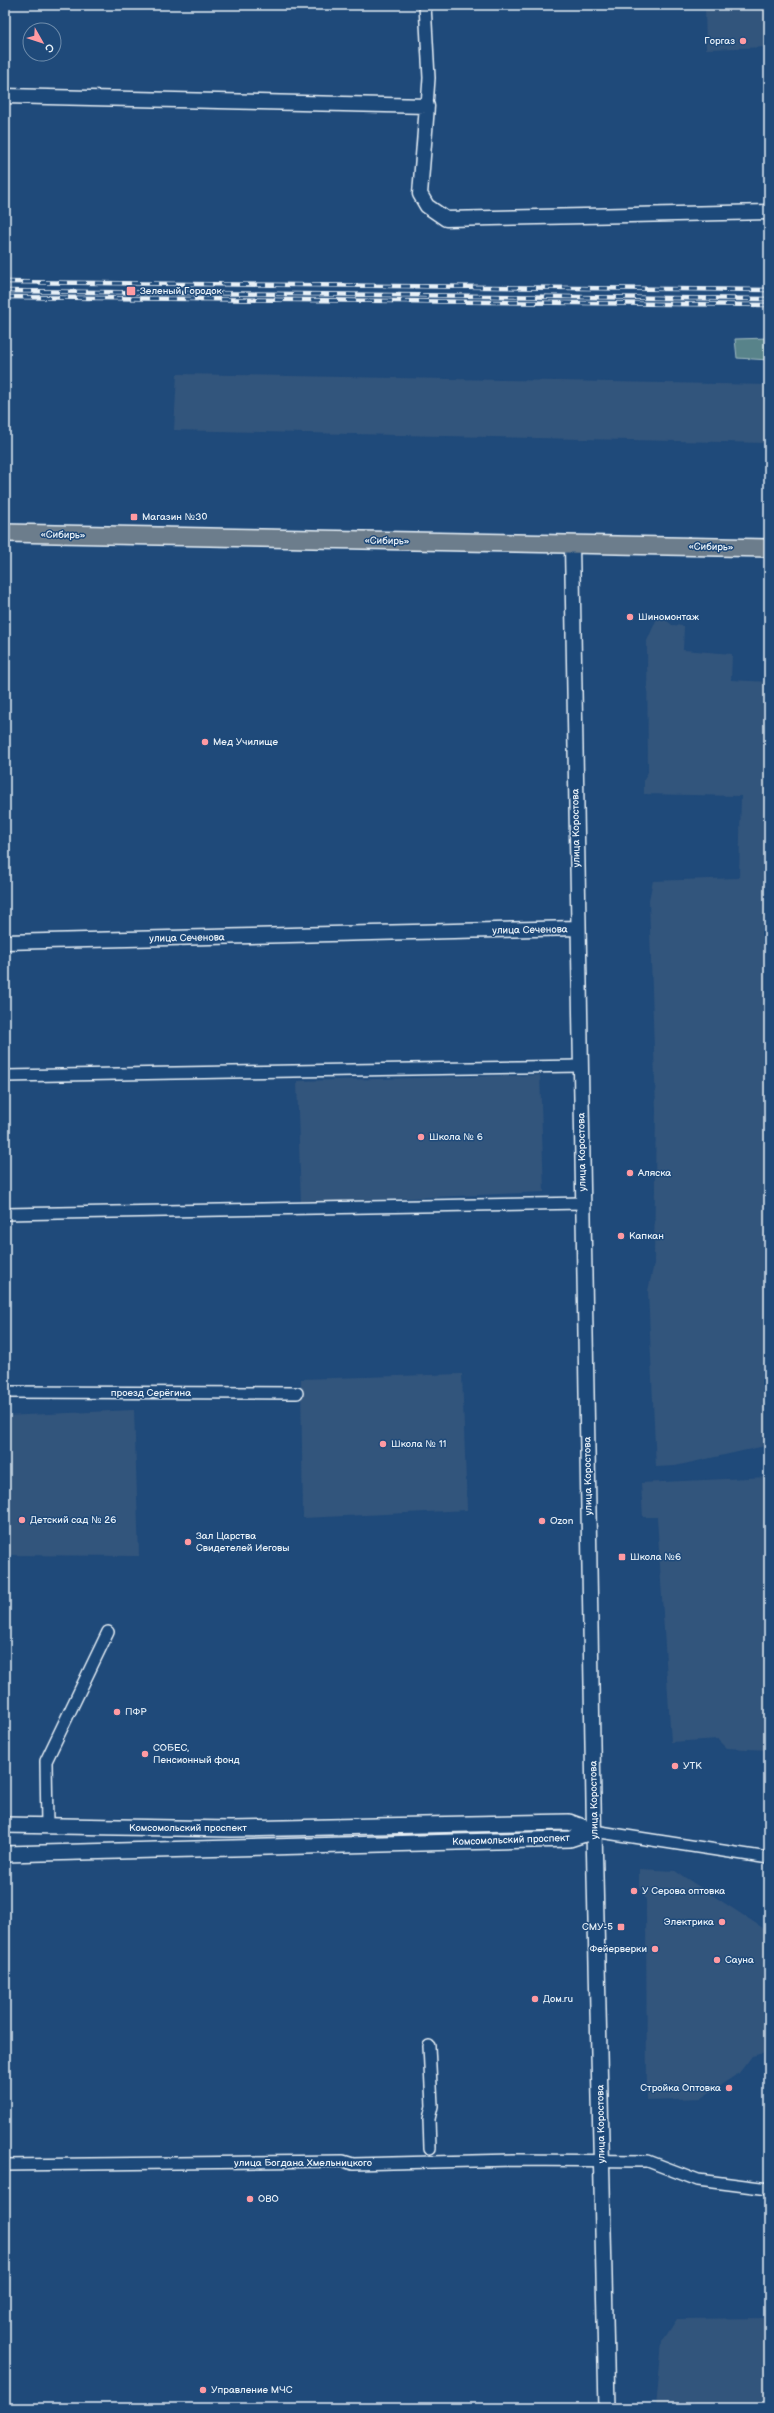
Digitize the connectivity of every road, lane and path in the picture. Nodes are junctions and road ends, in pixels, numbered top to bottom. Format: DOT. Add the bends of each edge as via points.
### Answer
graph roads {
  1 [pos="425,5"];
  2 [pos="5,96"];
  3 [pos="427,106"];
  4 [pos="769,212"];
  5 [pos="5,533"];
  6 [pos="572,544"];
  7 [pos="769,548"];
  8 [pos="578,928"];
  9 [pos="5,942"];
  10 [pos="581,1066"];
  11 [pos="5,1076"];
  12 [pos="583,1203"];
  13 [pos="5,1214"];
  14 [pos="5,1392"];
  15 [pos="297,1393"];
  16 [pos="108,1632"];
  17 [pos="5,1825"];
  18 [pos="47,1825"];
  19 [pos="594,1831"];
  20 [pos="5,1854"];
  21 [pos="769,1858"];
  22 [pos="429,2046"];
  23 [pos="430,2148"];
  24 [pos="601,2161"];
  25 [pos="5,2165"];
  26 [pos="769,2189"];
  27 [pos="607,2408"];
  1 -- 3 [label="street" via="429,78"];
  2 -- 3 [label="street"];
  3 -- 4 [label="street" via="420,194 427,206 446,219"];
  5 -- 6 [label="main road, «Сибирь»"];
  6 -- 7 [label="main road, «Сибирь»"];
  6 -- 8 [label="street, улица Коростова"];
  8 -- 9 [label="street, улица Сеченова"];
  8 -- 10 [label="street, улица Коростова"];
  10 -- 11 [label="street"];
  10 -- 12 [label="street, улица Коростова"];
  12 -- 13 [label="street"];
  12 -- 19 [label="street, улица Коростова"];
  14 -- 15 [label="street, проезд Серёгина"];
  16 -- 18 [label="street" via="46,1761"];
  17 -- 19 [label="main road, Комсомольский проспект" via="231,1828 569,1822"];
  19 -- 20 [label="main road, Комсомольский проспект" via="570,1839"];
  19 -- 21 [label="street"];
  19 -- 24 [label="main road, улица Коростова"];
  22 -- 23 [label="street" via="432,2106 429,2119"];
  24 -- 25 [label="street, улица Богдана Хмельницкого"];
  24 -- 26 [label="street, улица Богдана Хмельницкого" via="648,2162 698,2180"];
  24 -- 27 [label="main road, улица Коростова"];
}
